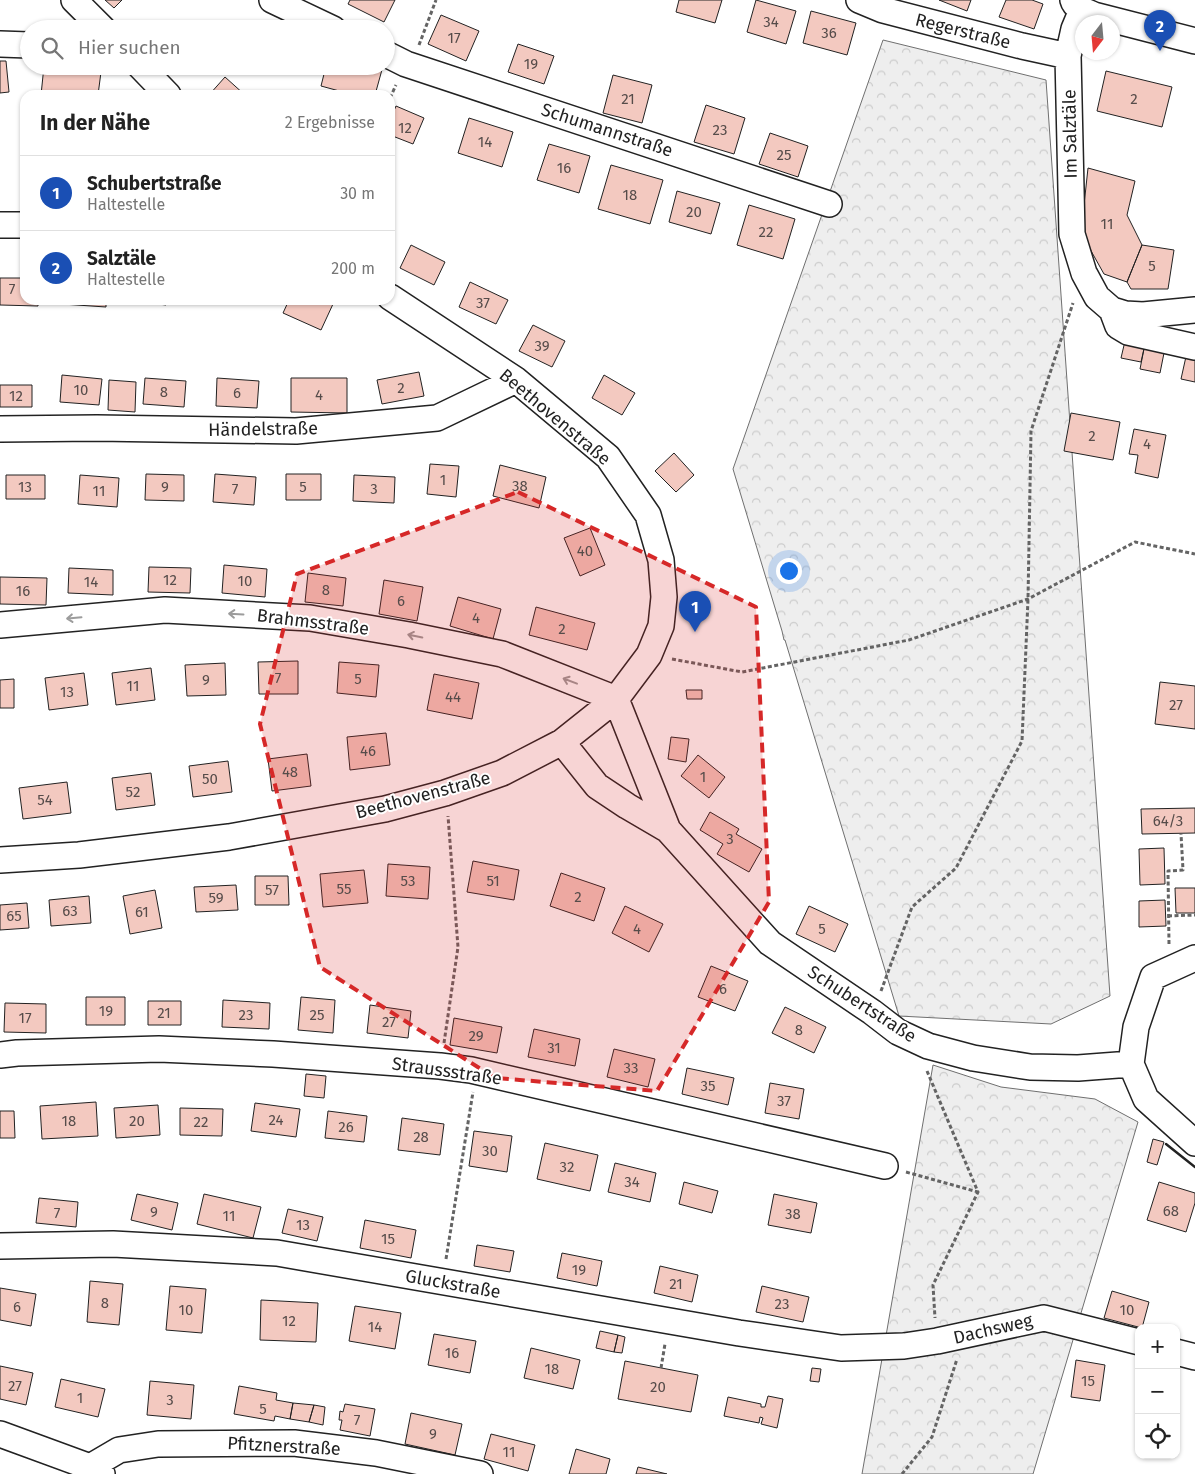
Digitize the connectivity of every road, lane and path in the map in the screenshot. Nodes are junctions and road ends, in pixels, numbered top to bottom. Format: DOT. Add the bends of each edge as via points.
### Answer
graph roads {
  1 [pos="74,0"];
  2 [pos="272,0"];
  3 [pos="436,0"];
  4 [pos="859,0"];
  5 [pos="1077,5"];
  6 [pos="93,20"];
  7 [pos="314,20"];
  8 [pos="1195,41"];
  9 [pos="420,42"];
  10 [pos="0,44"];
  11 [pos="20,45"];
  12 [pos="1068,56"];
  13 [pos="395,58"];
  14 [pos="149,75"];
  15 [pos="163,90"];
  16 [pos="829,204"];
  17 [pos="0,225"];
  18 [pos="20,225"];
  19 [pos="1084,273"];
  20 [pos="395,300"];
  21 [pos="1112,310"];
  22 [pos="1195,310"];
  23 [pos="1195,348"];
  24 [pos="516,380"];
  25 [pos="0,429"];
  26 [pos="1195,554"];
  27 [pos="1028,599"];
  28 [pos="0,625"];
  29 [pos="650,655"];
  30 [pos="616,699"];
  31 [pos="562,742"];
  32 [pos="448,809"];
  33 [pos="668,830"];
  34 [pos="1181,834"];
  35 [pos="0,860"];
  36 [pos="1195,915"];
  37 [pos="1168,916"];
  38 [pos="1195,958"];
  39 [pos="1169,970"];
  40 [pos="880,994"];
  41 [pos="443,1050"];
  42 [pos="0,1055"];
  43 [pos="1131,1064"];
  44 [pos="927,1070"];
  45 [pos="473,1095"];
  46 [pos="1195,1142"];
  47 [pos="885,1166"];
  48 [pos="978,1192"];
  49 [pos="0,1246"];
  50 [pos="442,1282"];
  51 [pos="965,1335"];
  52 [pos="1135,1341"];
  53 [pos="937,1342"];
  54 [pos="904,1346"];
  55 [pos="1180,1353"];
  56 [pos="1195,1357"];
  57 [pos="0,1434"];
  58 [pos="96,1470"];
  59 [pos="480,1474"];
  60 [pos="902,1474"];
  1 -- 6 [label="street"];
  2 -- 7 [label="street"];
  3 -- 9 [label="path"];
  4 -- 12 [label="street, Regerstraße" via="883,10"];
  5 -- 8 [label="street" via="1094,16"];
  5 -- 12 [label="street, Im Salztäle"];
  10 -- 11 [label="street"];
  12 -- 19 [label="street, Im Salztäle" via="1072,234"];
  13 -- 16 [label="street, Schumannstraße"];
  14 -- 15 [label="street"];
  17 -- 18 [label="street"];
  19 -- 21 [label="street, Im Salztäle" via="1097,298"];
  19 -- 27 [label="path" via="1030,431"];
  20 -- 24 [label="street, Beethovenstraße"];
  21 -- 22 [label="street" via="1143,316"];
  21 -- 23 [label="street, Im Salztäle" via="1118,326 1128,332"];
  24 -- 25 [label="street, Händelstraße" via="437,418 296,431"];
  24 -- 29 [label="street, Beethovenstraße" via="608,457 648,515 661,560 664,597 661,626"];
  26 -- 27 [label="path" via="1135,542"];
  27 -- 29 [label="path" via="909,640 742,672"];
  27 -- 40 [label="path" via="1022,741 956,868 912,907"];
  30 -- 28 [label="street, Brahmsstraße, one-way" via="502,654 310,618 165,610"];
  29 -- 30 [label="street, Beethovenstraße"];
  30 -- 31 [label="street, Beethovenstraße"];
  30 -- 33 [label="street, Schubertstraße"];
  31 -- 33 [label="street" via="597,786"];
  31 -- 35 [label="street, Beethovenstraße" via="502,773 385,809 229,837 79,855"];
  32 -- 41 [label="path" via="458,947"];
  33 -- 43 [label="street, Schubertstraße" via="770,943 898,1032 928,1046 1030,1067"];
  34 -- 37 [label="path" via="1183,870 1168,871"];
  36 -- 37 [label="path"];
  37 -- 39 [label="path"];
  38 -- 39 [label="street"];
  39 -- 43 [label="street" via="1153,977 1136,1027"];
  42 -- 47 [label="street, Straussstraße" via="159,1049 463,1069"];
  43 -- 46 [label="street" via="1146,1100"];
  44 -- 48 [label="path"];
  45 -- 50 [label="path"];
  47 -- 48 [label="path"];
  48 -- 53 [label="path" via="933,1285"];
  49 -- 50 [label="street, Gluckstraße" via="113,1244 277,1253"];
  50 -- 54 [label="street, Gluckstraße" via="841,1348"];
  51 -- 52 [label="street, Dachsweg" via="1044,1318"];
  51 -- 53 [label="street, Dachsweg"];
  51 -- 60 [label="path" via="932,1436"];
  53 -- 54 [label="street, Dachsweg"];
  55 -- 56 [label="street"];
  57 -- 58 [label="street"];
  58 -- 59 [label="street, Pfitznerstraße" via="119,1450 158,1444 294,1443 376,1453"];
}
